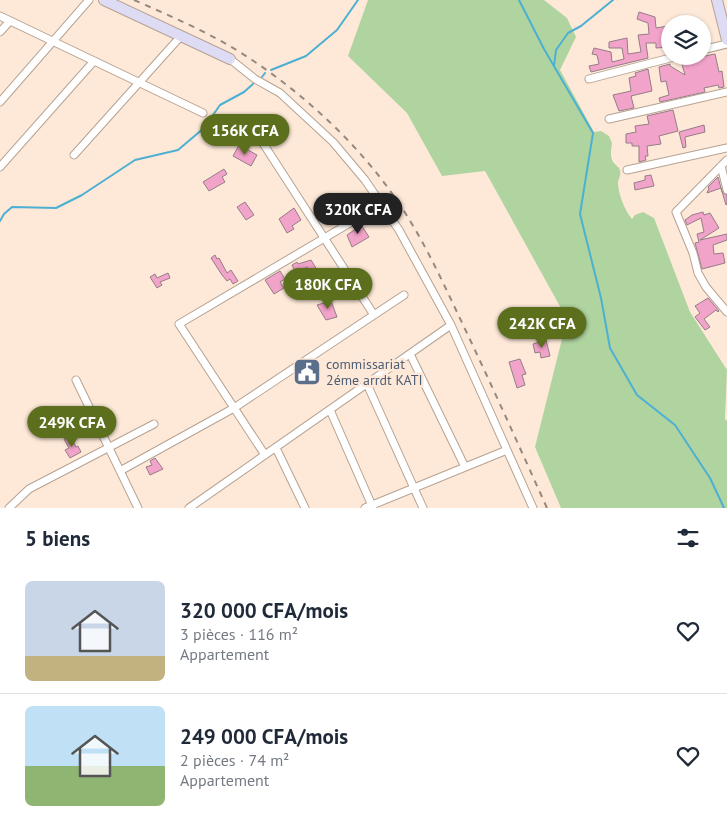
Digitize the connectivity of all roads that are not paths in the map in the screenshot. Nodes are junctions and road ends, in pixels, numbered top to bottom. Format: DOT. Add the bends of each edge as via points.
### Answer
graph roads {
  1 [pos="89,0"];
  2 [pos="104,0"];
  3 [pos="717,0"];
  4 [pos="0,16"];
  5 [pos="10,21"];
  6 [pos="0,32"];
  7 [pos="181,36"];
  8 [pos="53,42"];
  9 [pos="727,42"];
  10 [pos="711,47"];
  11 [pos="230,59"];
  12 [pos="661,60"];
  13 [pos="94,61"];
  14 [pos="589,79"];
  15 [pos="139,83"];
  16 [pos="727,92"];
  17 [pos="0,102"];
  18 [pos="203,114"];
  19 [pos="609,119"];
  20 [pos="248,120"];
  21 [pos="727,148"];
  22 [pos="74,155"];
  23 [pos="727,160"];
  24 [pos="720,166"];
  25 [pos="0,167"];
  26 [pos="627,170"];
  27 [pos="727,190"];
  28 [pos="382,204"];
  29 [pos="324,238"];
  30 [pos="404,295"];
  31 [pos="727,312"];
  32 [pos="374,315"];
  33 [pos="451,325"];
  34 [pos="410,354"];
  35 [pos="76,380"];
  36 [pos="367,384"];
  37 [pos="234,408"];
  38 [pos="330,410"];
  39 [pos="154,424"];
  40 [pos="109,448"];
  41 [pos="276,448"];
  42 [pos="507,450"];
  43 [pos="265,455"];
  44 [pos="465,467"];
  45 [pos="120,470"];
  46 [pos="414,488"];
  47 [pos="370,507"];
  48 [pos="9,508"];
  49 [pos="138,508"];
  50 [pos="190,508"];
  51 [pos="305,508"];
  52 [pos="423,508"];
  53 [pos="533,508"];
  1 -- 8 [label="street"];
  2 -- 7 [label="street"];
  3 -- 9 [label="street"];
  4 -- 5 [label="street"];
  5 -- 6 [label="street"];
  5 -- 8 [label="street"];
  7 -- 11 [label="street"];
  7 -- 15 [label="street"];
  8 -- 13 [label="street"];
  8 -- 17 [label="street"];
  9 -- 10 [label="street"];
  11 -- 28 [label="street" via="280,94 333,142"];
  12 -- 14 [label="street"];
  13 -- 15 [label="street"];
  13 -- 25 [label="street"];
  15 -- 18 [label="street"];
  15 -- 22 [label="street"];
  16 -- 19 [label="street"];
  20 -- 29 [label="street"];
  21 -- 26 [label="street"];
  23 -- 24 [label="street"];
  24 -- 27 [label="street"];
  24 -- 31 [label="street" via="676,212 694,253 698,273"];
  28 -- 29 [label="street"];
  28 -- 33 [label="street"];
  29 -- 32 [label="street"];
  29 -- 37 [label="street" via="179,324"];
  30 -- 32 [label="street"];
  32 -- 37 [label="street"];
  33 -- 34 [label="street"];
  33 -- 42 [label="street"];
  34 -- 36 [label="street"];
  34 -- 44 [label="street"];
  35 -- 40 [label="street"];
  36 -- 38 [label="street"];
  36 -- 46 [label="street"];
  37 -- 43 [label="street"];
  37 -- 45 [label="street"];
  38 -- 41 [label="street"];
  38 -- 47 [label="street"];
  39 -- 40 [label="street"];
  40 -- 45 [label="street"];
  40 -- 48 [label="street" via="30,489"];
  41 -- 43 [label="street"];
  41 -- 51 [label="street"];
  42 -- 44 [label="street"];
  42 -- 53 [label="street"];
  43 -- 50 [label="street"];
  44 -- 46 [label="street"];
  45 -- 49 [label="street"];
  46 -- 47 [label="street"];
  46 -- 52 [label="street"];
}
